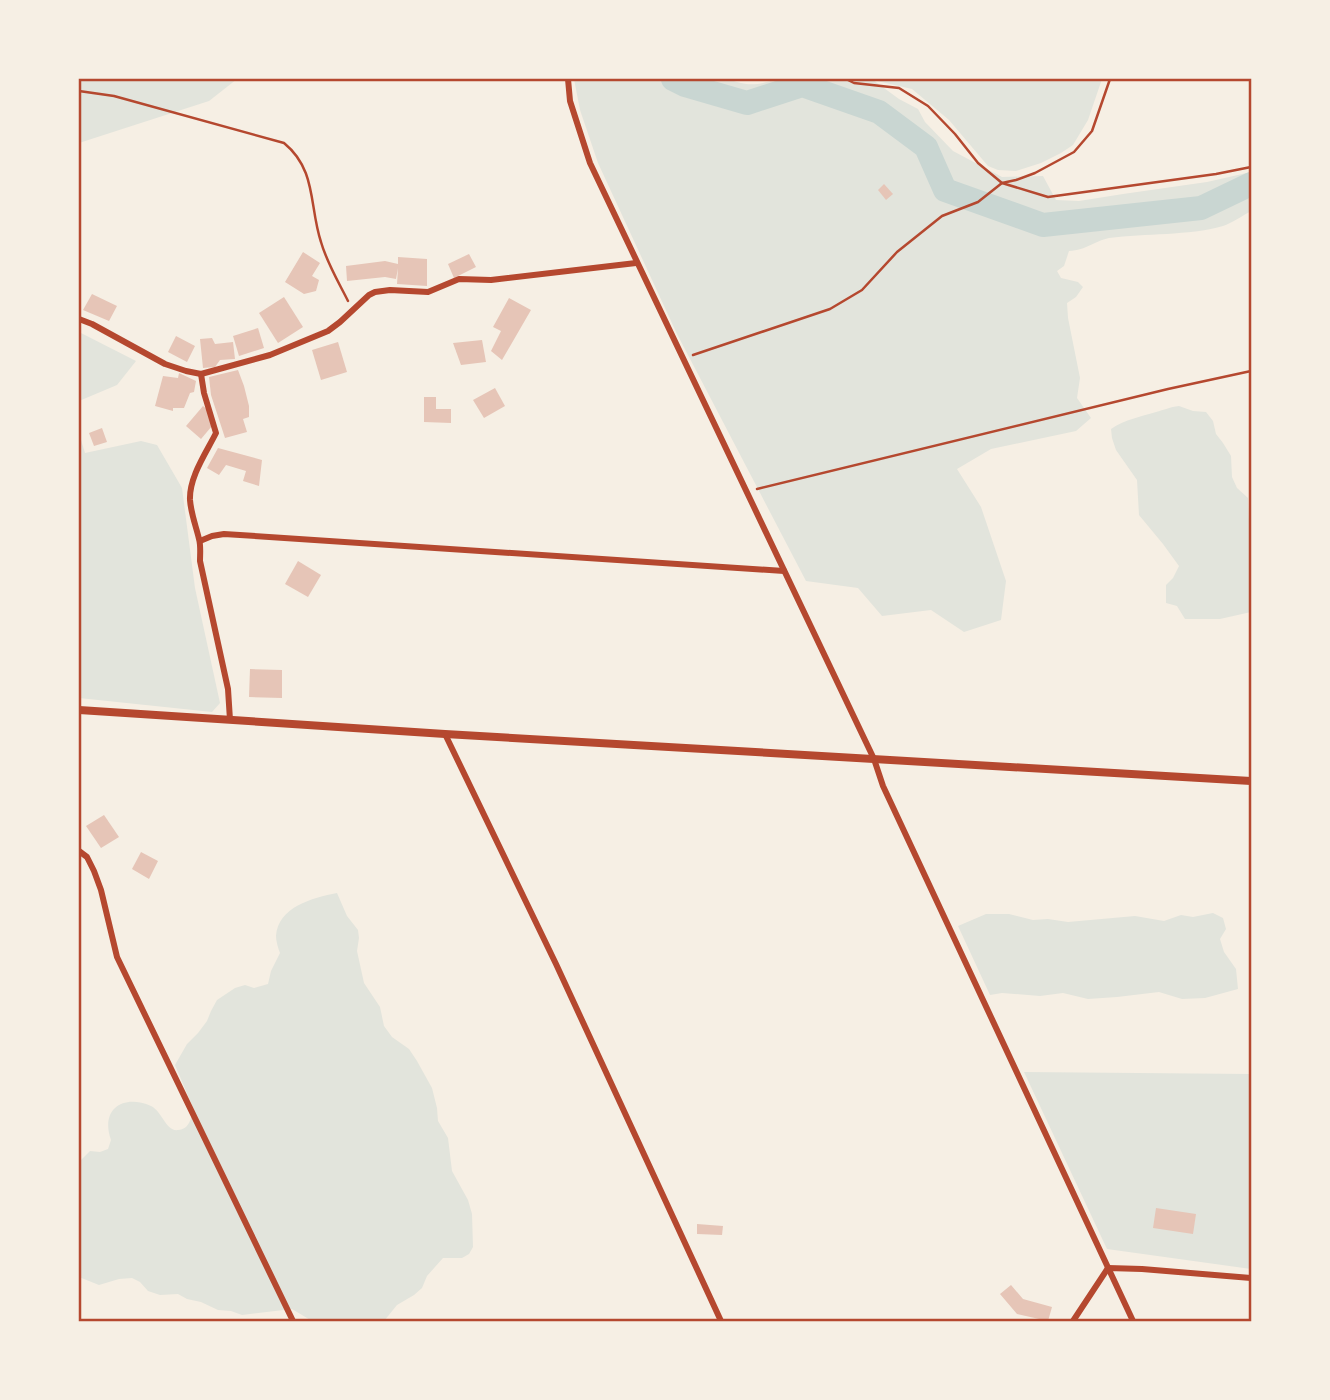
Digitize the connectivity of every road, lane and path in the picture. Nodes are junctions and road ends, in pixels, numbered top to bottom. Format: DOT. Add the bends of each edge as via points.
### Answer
graph roads {
  1 [pos="568,79"];
  2 [pos="846,79"];
  3 [pos="1110,79"];
  4 [pos="79,91"];
  5 [pos="1251,167"];
  6 [pos="1002,183"];
  7 [pos="636,263"];
  8 [pos="353,310"];
  9 [pos="79,319"];
  10 [pos="682,359"];
  11 [pos="1251,371"];
  12 [pos="201,374"];
  13 [pos="747,491"];
  14 [pos="200,541"];
  15 [pos="784,571"];
  16 [pos="79,710"];
  17 [pos="230,720"];
  18 [pos="445,734"];
  19 [pos="874,759"];
  20 [pos="1251,781"];
  21 [pos="79,850"];
  22 [pos="1108,1268"];
  23 [pos="1251,1278"];
  24 [pos="293,1321"];
  25 [pos="721,1321"];
  26 [pos="1073,1321"];
  27 [pos="1133,1321"];
  1 -- 7 [label="street" via="570,101 590,163"];
  2 -- 6 [label="path" via="899,88 928,106"];
  3 -- 6 [label="path" via="1092,131 1074,152 1035,173"];
  4 -- 8 [label="path" via="114,96 284,143 304,170 328,263"];
  5 -- 6 [label="path" via="1048,197"];
  6 -- 10 [label="path" via="978,202 943,216 897,252 862,290 830,309"];
  7 -- 8 [label="street" via="491,280 459,279 428,292 382,290"];
  7 -- 10 [label="street"];
  8 -- 12 [label="street" via="316,336 270,355"];
  9 -- 12 [label="street" via="165,364"];
  10 -- 13 [label="street"];
  11 -- 13 [label="path"];
  12 -- 14 [label="street" via="216,432 191,488 193,521"];
  13 -- 15 [label="street"];
  14 -- 15 [label="street" via="224,534"];
  14 -- 17 [label="street"];
  15 -- 19 [label="street"];
  16 -- 17 [label="street"];
  17 -- 18 [label="street"];
  18 -- 19 [label="street"];
  18 -- 25 [label="street"];
  19 -- 20 [label="street"];
  19 -- 22 [label="street"];
  21 -- 24 [label="street" via="101,890 117,957"];
  22 -- 23 [label="street"];
  22 -- 26 [label="street"];
  22 -- 27 [label="street"];
}
